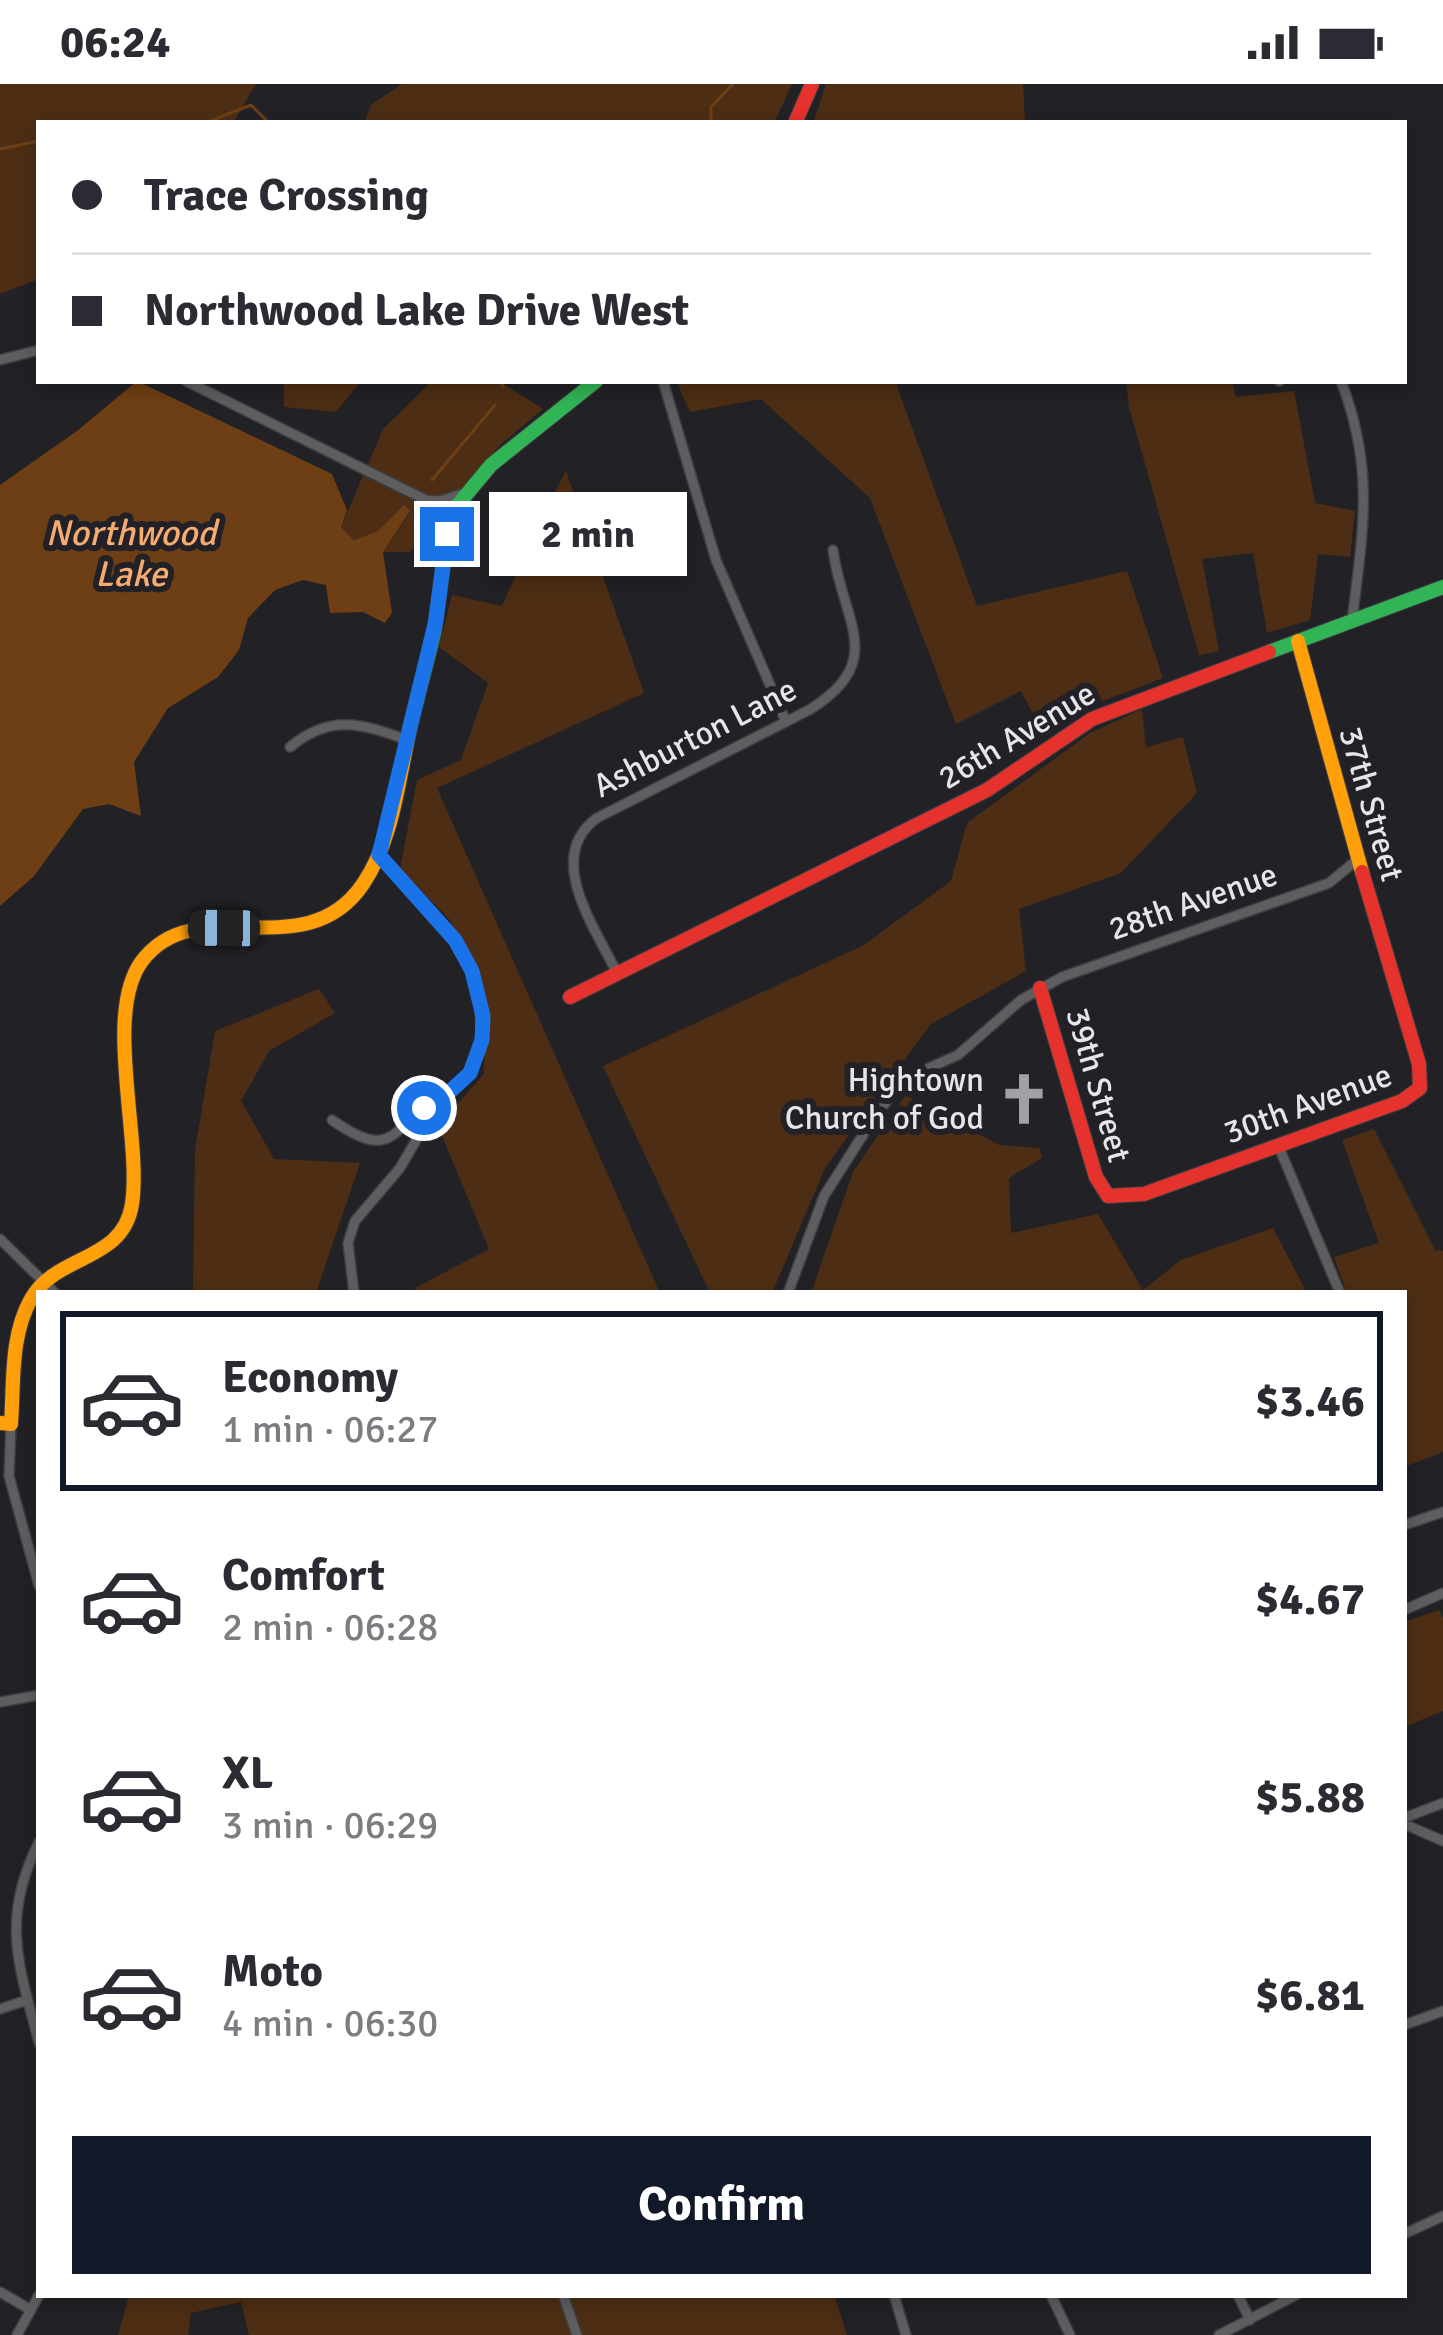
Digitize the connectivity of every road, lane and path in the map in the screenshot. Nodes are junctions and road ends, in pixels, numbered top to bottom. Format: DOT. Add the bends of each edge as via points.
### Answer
graph roads {
  1 [pos="812,84"];
  2 [pos="796,120"];
  3 [pos="36,351"];
  4 [pos="0,360"];
  5 [pos="192,384"];
  6 [pos="592,384"];
  7 [pos="665,384"];
  8 [pos="1341,384"];
  9 [pos="465,493"];
  10 [pos="427,500"];
  11 [pos="452,515"];
  12 [pos="447,534"];
  13 [pos="833,550"];
  14 [pos="1443,587"];
  15 [pos="1352,621"];
  16 [pos="1298,640"];
  17 [pos="786,722"];
  18 [pos="407,740"];
  19 [pos="290,747"];
  20 [pos="379,855"];
  21 [pos="1358,859"];
  22 [pos="617,973"];
  23 [pos="1395,982"];
  24 [pos="1040,988"];
  25 [pos="570,998"];
  26 [pos="444,1097"];
  27 [pos="332,1120"];
  28 [pos="1278,1144"];
  29 [pos="1108,1196"];
  30 [pos="0,1239"];
  31 [pos="42,1281"];
  32 [pos="37,1290"];
  33 [pos="52,1290"];
  34 [pos="354,1290"];
  35 [pos="789,1290"];
  36 [pos="1339,1290"];
  37 [pos="36,1291"];
  38 [pos="6,1423"];
  39 [pos="9,1476"];
  40 [pos="0,1487"];
  41 [pos="0,1498"];
  42 [pos="15,1500"];
  43 [pos="1443,1512"];
  44 [pos="1407,1525"];
  45 [pos="36,1575"];
  46 [pos="1443,1593"];
  47 [pos="1407,1609"];
  48 [pos="36,1696"];
  49 [pos="0,1702"];
  50 [pos="1443,1803"];
  51 [pos="1407,1820"];
  52 [pos="1407,1823"];
  53 [pos="1443,1841"];
  54 [pos="36,1848"];
  55 [pos="24,2001"];
  56 [pos="0,2009"];
  57 [pos="1443,2011"];
  58 [pos="1407,2024"];
  59 [pos="36,2035"];
  60 [pos="1443,2216"];
  61 [pos="1407,2233"];
  62 [pos="0,2292"];
  63 [pos="37,2298"];
  64 [pos="564,2298"];
  65 [pos="895,2298"];
  66 [pos="1053,2298"];
  67 [pos="1239,2298"];
  68 [pos="1290,2298"];
  69 [pos="31,2310"];
  70 [pos="1250,2320"];
  71 [pos="904,2329"];
  72 [pos="17,2335"];
  73 [pos="577,2335"];
  74 [pos="1070,2335"];
  75 [pos="1220,2335"];
  1 -- 2 [label="street"];
  3 -- 4 [label="street"];
  5 -- 10 [label="street"];
  6 -- 9 [label="street"];
  7 -- 17 [label="street" via="716,560"];
  8 -- 15 [label="street" via="1366,485"];
  9 -- 10 [label="street"];
  9 -- 11 [label="street"];
  10 -- 11 [label="street"];
  10 -- 12 [label="street"];
  11 -- 12 [label="street"];
  12 -- 18 [label="street"];
  13 -- 17 [label="street, Ashburton Lane" via="854,661 837,692"];
  14 -- 15 [label="street, 26th Avenue"];
  15 -- 16 [label="street, 26th Avenue"];
  16 -- 21 [label="street, 37th Street"];
  16 -- 22 [label="street, 26th Avenue" via="1092,719 987,790"];
  17 -- 22 [label="street, Ashburton Lane" via="588,824 575,845 574,880"];
  18 -- 19 [label="street" via="327,724"];
  18 -- 20 [label="street"];
  20 -- 26 [label="street" via="455,940 479,992 476,1063"];
  20 -- 31 [label="street" via="354,896 317,923 283,931 188,928 165,937 141,962 128,1021 132,1207 125,1229 101,1254"];
  21 -- 23 [label="street, 37th Street"];
  21 -- 24 [label="street, 28th Avenue" via="1318,887"];
  22 -- 25 [label="street, 26th Avenue"];
  23 -- 28 [label="street, 30th Avenue" via="1420,1088"];
  24 -- 29 [label="street, 39th Street"];
  24 -- 35 [label="street, 28th Avenue" via="958,1055 895,1087 824,1196"];
  26 -- 27 [label="street" via="405,1130 377,1141"];
  26 -- 34 [label="street" via="399,1170 355,1221 348,1243"];
  28 -- 29 [label="street, 30th Avenue" via="1144,1194"];
  28 -- 36 [label="street"];
  30 -- 31 [label="street"];
  31 -- 32 [label="street"];
  31 -- 33 [label="street"];
  37 -- 38 [label="street" via="18,1330"];
  38 -- 39 [label="street"];
  39 -- 40 [label="street"];
  39 -- 42 [label="street"];
  41 -- 42 [label="street"];
  42 -- 45 [label="street"];
  43 -- 44 [label="street"];
  46 -- 47 [label="street"];
  48 -- 49 [label="street"];
  50 -- 51 [label="street"];
  52 -- 53 [label="street"];
  54 -- 55 [label="street" via="11,1923"];
  55 -- 56 [label="street"];
  55 -- 59 [label="street"];
  57 -- 58 [label="street"];
  60 -- 61 [label="street"];
  62 -- 69 [label="street"];
  63 -- 69 [label="street"];
  64 -- 73 [label="street"];
  65 -- 71 [label="street"];
  66 -- 74 [label="street"];
  67 -- 70 [label="street"];
  68 -- 70 [label="street"];
  69 -- 72 [label="street"];
  70 -- 75 [label="street"];
}
